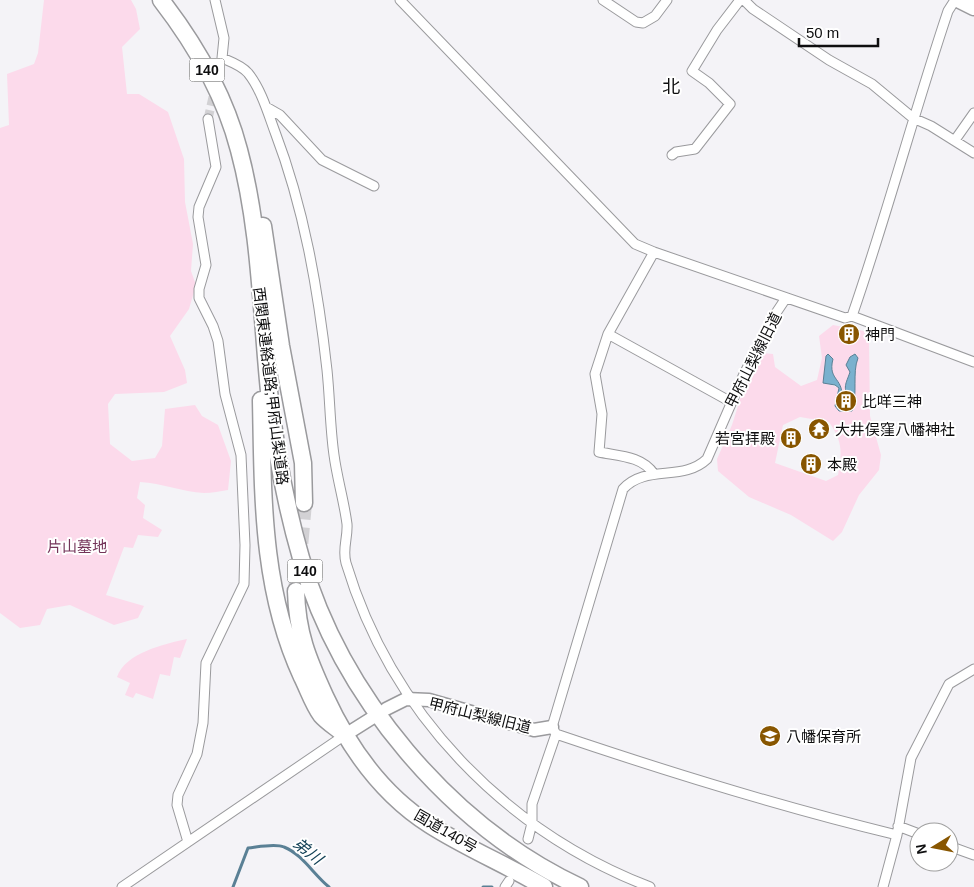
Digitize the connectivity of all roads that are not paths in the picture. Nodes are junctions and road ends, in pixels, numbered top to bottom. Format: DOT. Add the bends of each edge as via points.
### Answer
graph roads {
  1 [pos="161,0"];
  2 [pos="215,0"];
  3 [pos="400,0"];
  4 [pos="603,0"];
  5 [pos="667,0"];
  6 [pos="742,0"];
  7 [pos="955,0"];
  8 [pos="960,0"];
  9 [pos="974,7"];
  10 [pos="266,107"];
  11 [pos="974,113"];
  12 [pos="913,118"];
  13 [pos="208,119"];
  14 [pos="955,140"];
  15 [pos="239,148"];
  16 [pos="974,153"];
  17 [pos="672,156"];
  18 [pos="374,186"];
  19 [pos="249,194"];
  20 [pos="654,252"];
  21 [pos="786,298"];
  22 [pos="852,316"];
  23 [pos="608,334"];
  24 [pos="974,362"];
  25 [pos="731,402"];
  26 [pos="654,474"];
  27 [pos="304,503"];
  28 [pos="296,591"];
  29 [pos="974,669"];
  30 [pos="410,698"];
  31 [pos="386,709"];
  32 [pos="372,718"];
  33 [pos="554,730"];
  34 [pos="345,735"];
  35 [pos="532,822"];
  36 [pos="897,830"];
  37 [pos="909,832"];
  38 [pos="528,839"];
  39 [pos="188,842"];
  40 [pos="959,850"];
  41 [pos="974,855"];
  42 [pos="122,887"];
  43 [pos="544,887"];
  44 [pos="580,887"];
  45 [pos="650,887"];
  46 [pos="883,887"];
  1 -- 15 [label="highway, 西関東連絡道路;甲府山梨道路 / 140" via="192,44 219,94"];
  2 -- 10 [label="street" via="224,38 222,58 248,73"];
  3 -- 20 [label="street" via="635,244"];
  4 -- 5 [label="street" via="636,22 643,23 655,16"];
  6 -- 12 [label="street" via="829,60 872,84"];
  6 -- 17 [label="street" via="717,30 692,71 710,83 730,104 695,149 676,152"];
  7 -- 12 [label="street" via="948,11"];
  8 -- 9 [label="highway"];
  10 -- 18 [label="street" via="280,115 322,160"];
  10 -- 30 [label="street" via="292,179 310,256 327,372 334,456 347,526 345,560 387,663"];
  11 -- 14 [label="street"];
  12 -- 14 [label="street"];
  12 -- 22 [label="street"];
  13 -- 39 [label="street" via="216,167 199,206 206,265 199,298 218,341 225,394 241,455 244,584 206,663 203,723 197,754 178,794 177,805"];
  14 -- 16 [label="street"];
  15 -- 19 [label="highway, 西関東連絡道路;甲府山梨道路 / 140"];
  15 -- 27 [label="highway" via="264,234 303,463"];
  19 -- 34 [label="highway" via="268,566 277,610 298,667 322,715"];
  19 -- 44 [label="highway, 西関東連絡道路;甲府山梨道路 / 140" via="281,477 301,560 332,636 374,708 434,782 504,842"];
  20 -- 21 [label="street"];
  20 -- 23 [label="street"];
  21 -- 22 [label="street, 甲府山梨線旧道" via="845,318"];
  21 -- 25 [label="street, 甲府山梨線旧道"];
  22 -- 24 [label="street, 甲府山梨線旧道"];
  23 -- 25 [label="street"];
  23 -- 26 [label="street" via="595,374 602,414 599,452 635,459 649,466"];
  25 -- 26 [label="street, 甲府山梨線旧道" via="711,451 699,467"];
  26 -- 33 [label="street, 甲府山梨線旧道" via="629,483 618,501"];
  28 -- 34 [label="highway" via="302,644"];
  29 -- 36 [label="street" via="949,684 911,758"];
  30 -- 31 [label="street, 甲府山梨線旧道"];
  30 -- 33 [label="street, 甲府山梨線旧道" via="429,700 534,730"];
  30 -- 35 [label="street" via="460,760"];
  32 -- 34 [label="street"];
  33 -- 35 [label="street" via="532,804"];
  33 -- 36 [label="street" via="651,766 793,809"];
  34 -- 39 [label="street"];
  34 -- 43 [label="highway, 国道140号" via="378,781 411,811"];
  35 -- 38 [label="street"];
  35 -- 45 [label="street" via="581,856"];
  36 -- 37 [label="street"];
  36 -- 46 [label="street"];
  39 -- 42 [label="street"];
  40 -- 41 [label="street"];
}
